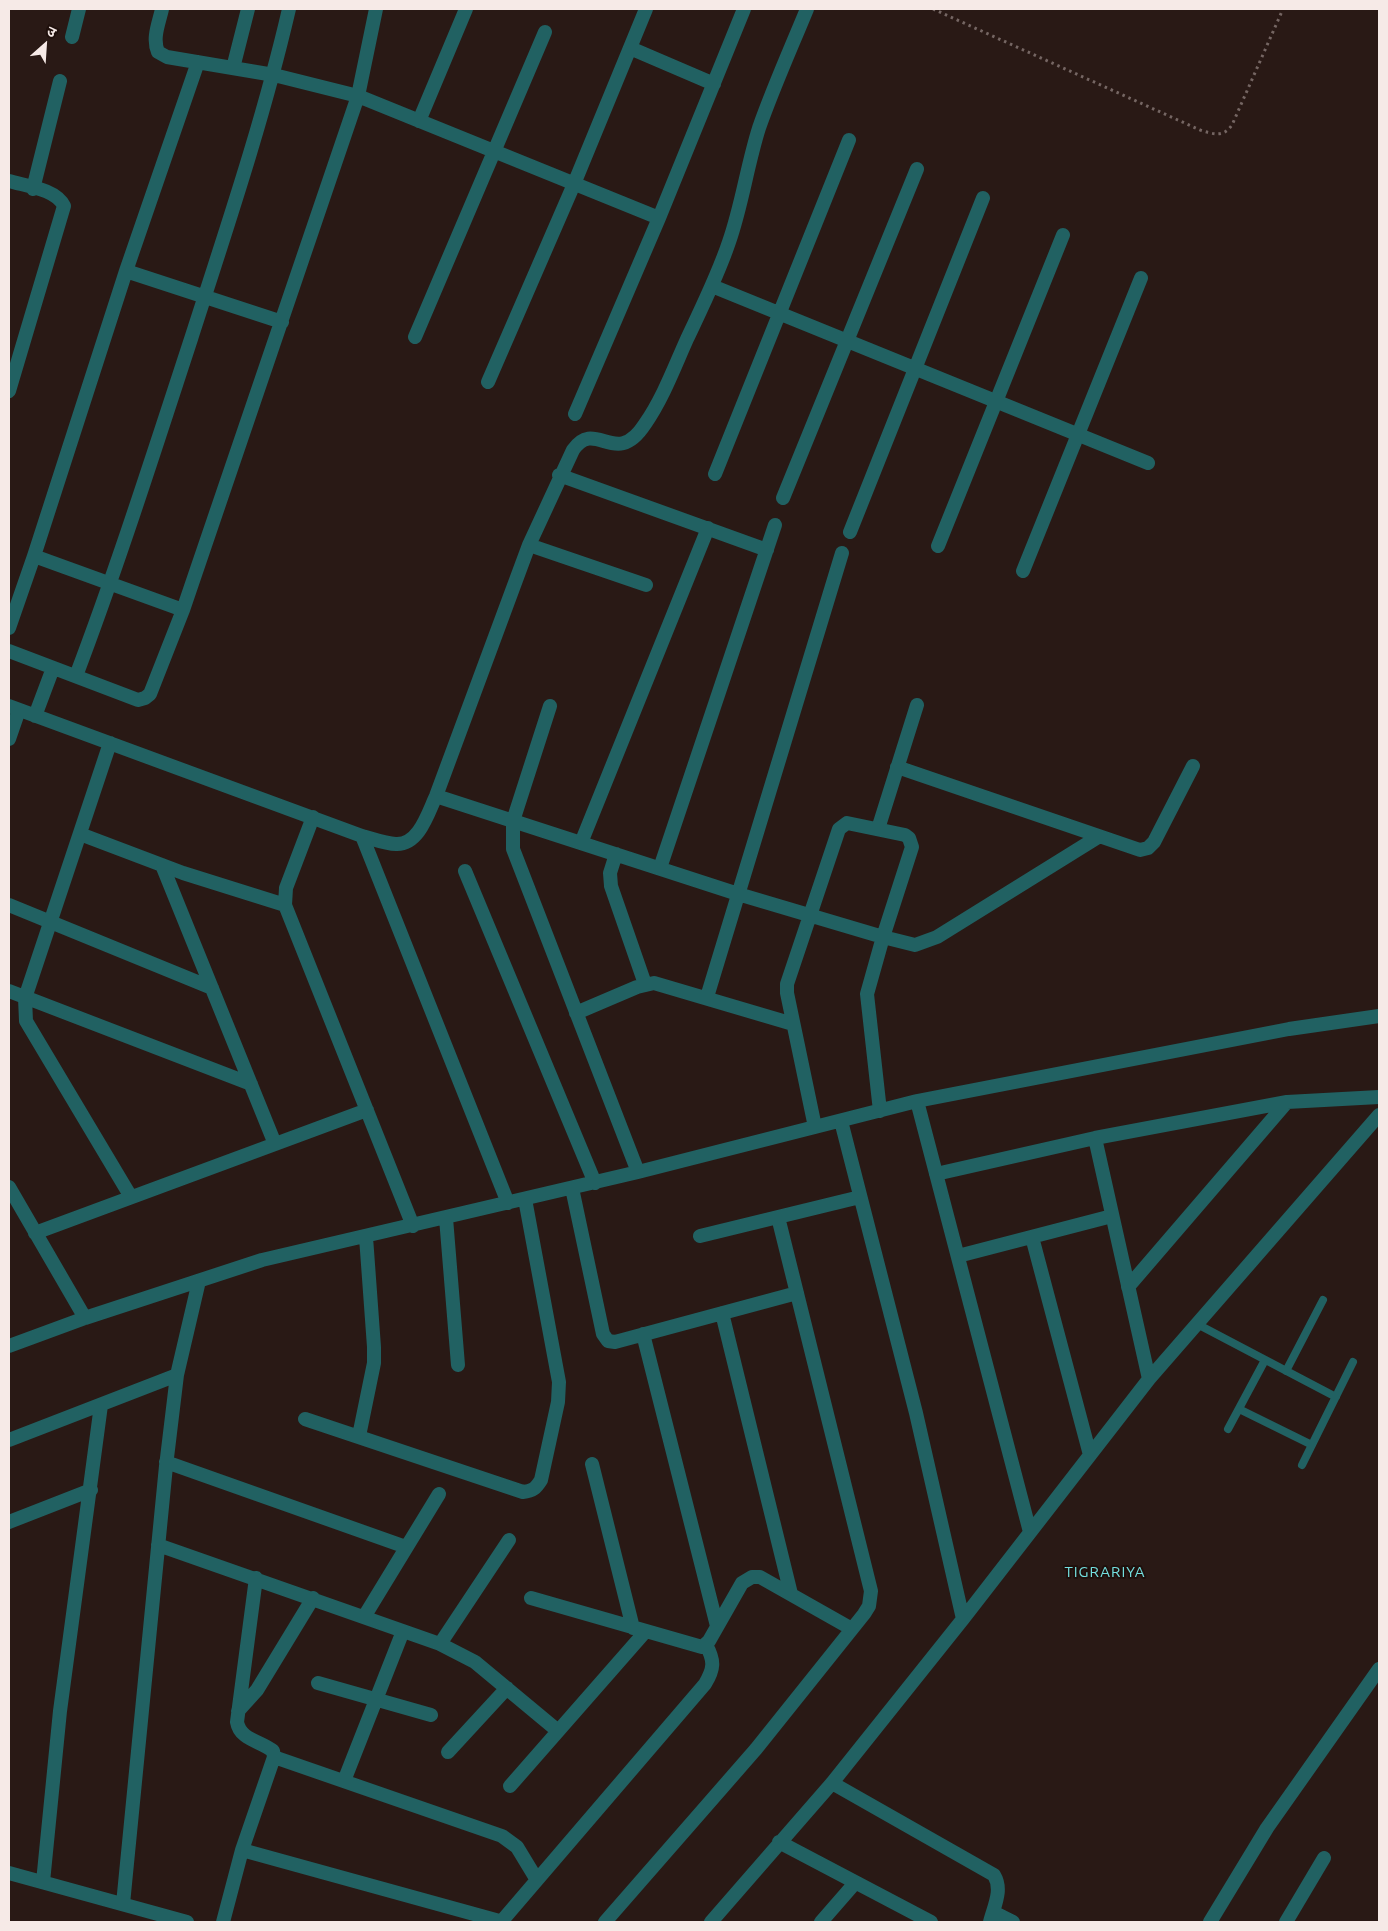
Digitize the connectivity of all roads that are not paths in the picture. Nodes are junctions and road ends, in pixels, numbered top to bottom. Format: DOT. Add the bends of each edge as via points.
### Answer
graph roads {
  1 [pos="79,9"];
  2 [pos="162,9"];
  3 [pos="248,9"];
  4 [pos="290,9"];
  5 [pos="376,9"];
  6 [pos="466,9"];
  7 [pos="646,9"];
  8 [pos="744,9"];
  9 [pos="808,9"];
  10 [pos="545,32"];
  11 [pos="72,37"];
  12 [pos="630,48"];
  13 [pos="198,62"];
  14 [pos="234,68"];
  15 [pos="274,75"];
  16 [pos="60,81"];
  17 [pos="714,84"];
  18 [pos="358,96"];
  19 [pos="419,121"];
  20 [pos="849,140"];
  21 [pos="495,152"];
  22 [pos="918,169"];
  23 [pos="9,181"];
  24 [pos="574,184"];
  25 [pos="33,189"];
  26 [pos="983,198"];
  27 [pos="659,218"];
  28 [pos="1063,235"];
  29 [pos="126,271"];
  30 [pos="1141,278"];
  31 [pos="712,286"];
  32 [pos="204,297"];
  33 [pos="779,314"];
  34 [pos="282,322"];
  35 [pos="415,337"];
  36 [pos="847,342"];
  37 [pos="914,369"];
  38 [pos="11,372"];
  39 [pos="488,382"];
  40 [pos="9,391"];
  41 [pos="997,402"];
  42 [pos="575,414"];
  43 [pos="1078,435"];
  44 [pos="1148,463"];
  45 [pos="715,474"];
  46 [pos="559,475"];
  47 [pos="783,498"];
  48 [pos="775,525"];
  49 [pos="708,528"];
  50 [pos="850,532"];
  51 [pos="529,545"];
  52 [pos="938,546"];
  53 [pos="767,550"];
  54 [pos="842,553"];
  55 [pos="34,556"];
  56 [pos="1022,571"];
  57 [pos="111,584"];
  58 [pos="646,585"];
  59 [pos="183,610"];
  60 [pos="9,628"];
  61 [pos="9,651"];
  62 [pos="53,668"];
  63 [pos="76,676"];
  64 [pos="917,705"];
  65 [pos="550,706"];
  66 [pos="14,708"];
  67 [pos="35,716"];
  68 [pos="9,739"];
  69 [pos="110,743"];
  70 [pos="1193,766"];
  71 [pos="897,767"];
  72 [pos="436,796"];
  73 [pos="313,817"];
  74 [pos="513,821"];
  75 [pos="878,829"];
  76 [pos="80,834"];
  77 [pos="362,836"];
  78 [pos="1098,837"];
  79 [pos="581,842"];
  80 [pos="616,854"];
  81 [pos="162,866"];
  82 [pos="660,868"];
  83 [pos="465,871"];
  84 [pos="738,894"];
  85 [pos="9,905"];
  86 [pos="285,906"];
  87 [pos="809,916"];
  88 [pos="51,922"];
  89 [pos="883,937"];
  90 [pos="645,984"];
  91 [pos="212,988"];
  92 [pos="9,991"];
  93 [pos="707,997"];
  94 [pos="26,998"];
  95 [pos="576,1013"];
  96 [pos="1379,1016"];
  97 [pos="794,1024"];
  98 [pos="251,1084"];
  99 [pos="1379,1097"];
  100 [pos="917,1101"];
  101 [pos="1287,1102"];
  102 [pos="367,1110"];
  103 [pos="880,1110"];
  104 [pos="1379,1115"];
  105 [pos="841,1121"];
  106 [pos="815,1127"];
  107 [pos="1095,1138"];
  108 [pos="275,1144"];
  109 [pos="638,1172"];
  110 [pos="936,1174"];
  111 [pos="594,1183"];
  112 [pos="9,1187"];
  113 [pos="572,1188"];
  114 [pos="131,1197"];
  115 [pos="860,1197"];
  116 [pos="525,1199"];
  117 [pos="508,1203"];
  118 [pos="1112,1216"];
  119 [pos="778,1217"];
  120 [pos="446,1218"];
  121 [pos="413,1226"];
  122 [pos="35,1233"];
  123 [pos="700,1236"];
  124 [pos="366,1237"];
  125 [pos="1032,1237"];
  126 [pos="958,1256"];
  127 [pos="199,1280"];
  128 [pos="1128,1288"];
  129 [pos="797,1293"];
  130 [pos="1323,1300"];
  131 [pos="722,1313"];
  132 [pos="85,1318"];
  133 [pos="1197,1324"];
  134 [pos="643,1334"];
  135 [pos="9,1346"];
  136 [pos="1265,1360"];
  137 [pos="1353,1362"];
  138 [pos="458,1365"];
  139 [pos="1286,1371"];
  140 [pos="177,1375"];
  141 [pos="1149,1379"];
  142 [pos="1336,1396"];
  143 [pos="101,1405"];
  144 [pos="1239,1409"];
  145 [pos="305,1419"];
  146 [pos="1228,1429"];
  147 [pos="359,1436"];
  148 [pos="9,1440"];
  149 [pos="1312,1445"];
  150 [pos="1090,1455"];
  151 [pos="166,1462"];
  152 [pos="592,1464"];
  153 [pos="1302,1465"];
  154 [pos="91,1490"];
  155 [pos="439,1494"];
  156 [pos="9,1522"];
  157 [pos="1030,1532"];
  158 [pos="509,1540"];
  159 [pos="158,1545"];
  160 [pos="406,1548"];
  161 [pos="256,1578"];
  162 [pos="790,1594"];
  163 [pos="313,1598"];
  164 [pos="531,1598"];
  165 [pos="364,1617"];
  166 [pos="963,1619"];
  167 [pos="717,1626"];
  168 [pos="852,1629"];
  169 [pos="639,1630"];
  170 [pos="403,1631"];
  171 [pos="440,1644"];
  172 [pos="706,1645"];
  173 [pos="1379,1669"];
  174 [pos="318,1683"];
  175 [pos="507,1688"];
  176 [pos="376,1699"];
  177 [pos="238,1711"];
  178 [pos="431,1715"];
  179 [pos="558,1731"];
  180 [pos="448,1752"];
  181 [pos="274,1757"];
  182 [pos="344,1781"];
  183 [pos="832,1783"];
  184 [pos="510,1786"];
  185 [pos="779,1842"];
  186 [pos="242,1850"];
  187 [pos="1324,1858"];
  188 [pos="9,1873"];
  189 [pos="536,1880"];
  190 [pos="43,1882"];
  191 [pos="855,1883"];
  192 [pos="123,1904"];
  193 [pos="992,1917"];
  194 [pos="187,1922"];
  195 [pos="223,1922"];
  196 [pos="502,1922"];
  197 [pos="605,1922"];
  198 [pos="711,1922"];
  199 [pos="821,1922"];
  200 [pos="931,1922"];
  201 [pos="1012,1922"];
  202 [pos="1210,1922"];
  203 [pos="1286,1922"];
  1 -- 11 [label="street"];
  2 -- 13 [label="street" via="155,38 158,52 167,57"];
  3 -- 14 [label="street"];
  4 -- 15 [label="street"];
  5 -- 18 [label="street"];
  6 -- 19 [label="street"];
  7 -- 12 [label="street"];
  8 -- 17 [label="street"];
  9 -- 31 [label="street" via="762,120 729,242"];
  10 -- 21 [label="street"];
  12 -- 17 [label="street"];
  12 -- 24 [label="street"];
  13 -- 14 [label="street"];
  13 -- 29 [label="street"];
  14 -- 15 [label="street"];
  15 -- 18 [label="street"];
  15 -- 32 [label="street"];
  16 -- 25 [label="street"];
  17 -- 27 [label="street"];
  18 -- 19 [label="street"];
  18 -- 34 [label="street"];
  19 -- 21 [label="street"];
  20 -- 33 [label="street"];
  21 -- 24 [label="street"];
  21 -- 35 [label="street"];
  22 -- 36 [label="street"];
  23 -- 25 [label="street"];
  24 -- 27 [label="street"];
  24 -- 39 [label="street"];
  25 -- 38 [label="street" via="61,199 64,213"];
  26 -- 37 [label="street"];
  27 -- 42 [label="street"];
  28 -- 41 [label="street"];
  29 -- 32 [label="street"];
  29 -- 55 [label="street"];
  30 -- 43 [label="street"];
  31 -- 33 [label="street"];
  31 -- 46 [label="street" via="658,403 636,437 623,444 584,438 578,442"];
  32 -- 34 [label="street"];
  32 -- 57 [label="street"];
  33 -- 36 [label="street"];
  33 -- 45 [label="street"];
  34 -- 59 [label="street"];
  36 -- 37 [label="street"];
  36 -- 47 [label="street"];
  37 -- 41 [label="street"];
  37 -- 50 [label="street"];
  38 -- 40 [label="street"];
  41 -- 43 [label="street"];
  41 -- 52 [label="street"];
  43 -- 44 [label="street"];
  43 -- 56 [label="street"];
  46 -- 49 [label="street"];
  46 -- 51 [label="street"];
  48 -- 53 [label="street"];
  49 -- 53 [label="street"];
  49 -- 79 [label="street"];
  51 -- 58 [label="street"];
  51 -- 72 [label="street"];
  53 -- 82 [label="street"];
  54 -- 84 [label="street"];
  55 -- 57 [label="street"];
  55 -- 60 [label="street"];
  57 -- 59 [label="street"];
  57 -- 63 [label="street"];
  59 -- 63 [label="street" via="153,689 146,698 138,700"];
  61 -- 62 [label="street"];
  62 -- 63 [label="street"];
  62 -- 67 [label="street"];
  64 -- 71 [label="street"];
  65 -- 74 [label="street"];
  66 -- 67 [label="street"];
  66 -- 68 [label="street"];
  67 -- 69 [label="street"];
  69 -- 73 [label="street"];
  69 -- 76 [label="street"];
  70 -- 78 [label="street" via="1148,848 1133,849"];
  71 -- 75 [label="street"];
  71 -- 78 [label="street"];
  72 -- 74 [label="street"];
  72 -- 77 [label="street" via="418,830 406,843 395,845"];
  73 -- 77 [label="street"];
  73 -- 86 [label="street" via="286,888"];
  74 -- 79 [label="street"];
  74 -- 95 [label="street" via="513,849 517,864"];
  75 -- 87 [label="street" via="847,823 839,829"];
  75 -- 89 [label="street" via="909,838 912,846"];
  76 -- 81 [label="street"];
  76 -- 88 [label="street"];
  77 -- 117 [label="street"];
  78 -- 89 [label="street" via="924,943 915,945"];
  79 -- 80 [label="street"];
  80 -- 82 [label="street"];
  80 -- 90 [label="street" via="610,873 611,886"];
  81 -- 86 [label="street"];
  81 -- 91 [label="street"];
  82 -- 84 [label="street"];
  83 -- 111 [label="street"];
  84 -- 87 [label="street"];
  84 -- 93 [label="street"];
  85 -- 88 [label="street"];
  86 -- 102 [label="street"];
  87 -- 89 [label="street"];
  87 -- 97 [label="street" via="787,984"];
  88 -- 91 [label="street"];
  88 -- 94 [label="street"];
  89 -- 103 [label="street" via="867,994"];
  90 -- 93 [label="street" via="663,984"];
  90 -- 95 [label="street"];
  91 -- 98 [label="street"];
  92 -- 94 [label="street"];
  93 -- 97 [label="street"];
  94 -- 98 [label="street"];
  94 -- 114 [label="street" via="26,1021"];
  95 -- 109 [label="street"];
  96 -- 100 [label="street" via="1289,1029"];
  97 -- 106 [label="street"];
  98 -- 108 [label="street"];
  99 -- 101 [label="street"];
  100 -- 103 [label="street"];
  100 -- 110 [label="street"];
  101 -- 107 [label="street"];
  101 -- 128 [label="street"];
  102 -- 108 [label="street"];
  102 -- 121 [label="street"];
  103 -- 105 [label="street"];
  104 -- 133 [label="street"];
  105 -- 106 [label="street"];
  105 -- 115 [label="street"];
  106 -- 109 [label="street"];
  107 -- 110 [label="street"];
  107 -- 118 [label="street"];
  108 -- 114 [label="street"];
  109 -- 111 [label="street"];
  110 -- 126 [label="street"];
  111 -- 113 [label="street"];
  112 -- 122 [label="street"];
  113 -- 116 [label="street"];
  113 -- 134 [label="street" via="604,1338 614,1342"];
  114 -- 122 [label="street"];
  115 -- 119 [label="street"];
  115 -- 166 [label="street" via="916,1413"];
  116 -- 117 [label="street"];
  116 -- 147 [label="street" via="558,1382 558,1402 541,1480 536,1488 523,1492"];
  117 -- 120 [label="street"];
  118 -- 125 [label="street"];
  118 -- 128 [label="street"];
  119 -- 123 [label="street"];
  119 -- 129 [label="street"];
  120 -- 121 [label="street"];
  120 -- 138 [label="street"];
  121 -- 124 [label="street"];
  122 -- 132 [label="street"];
  124 -- 127 [label="street" via="262,1260"];
  124 -- 147 [label="street" via="374,1363"];
  125 -- 126 [label="street"];
  125 -- 150 [label="street"];
  126 -- 157 [label="street"];
  127 -- 132 [label="street"];
  127 -- 140 [label="street"];
  128 -- 141 [label="street"];
  129 -- 131 [label="street"];
  129 -- 168 [label="street" via="872,1591 869,1606"];
  130 -- 139 [label="lane"];
  131 -- 134 [label="street"];
  131 -- 162 [label="street"];
  132 -- 135 [label="street"];
  133 -- 136 [label="lane"];
  133 -- 141 [label="street"];
  134 -- 167 [label="street"];
  136 -- 139 [label="lane"];
  136 -- 144 [label="lane"];
  137 -- 142 [label="lane"];
  139 -- 142 [label="lane"];
  140 -- 143 [label="street"];
  140 -- 151 [label="street"];
  141 -- 150 [label="street"];
  142 -- 149 [label="lane"];
  143 -- 148 [label="street"];
  143 -- 154 [label="street"];
  144 -- 146 [label="lane"];
  144 -- 149 [label="lane"];
  145 -- 147 [label="street"];
  149 -- 153 [label="lane"];
  150 -- 157 [label="street"];
  151 -- 159 [label="street"];
  151 -- 160 [label="street"];
  152 -- 169 [label="street"];
  154 -- 156 [label="street"];
  154 -- 190 [label="street" via="60,1711"];
  155 -- 160 [label="street"];
  157 -- 166 [label="street"];
  158 -- 171 [label="street"];
  159 -- 161 [label="street"];
  159 -- 192 [label="street"];
  160 -- 165 [label="street"];
  161 -- 163 [label="street"];
  161 -- 177 [label="street"];
  162 -- 167 [label="street" via="760,1577 746,1579"];
  162 -- 168 [label="street"];
  163 -- 165 [label="street"];
  163 -- 177 [label="street" via="257,1690"];
  164 -- 169 [label="street"];
  165 -- 170 [label="street"];
  166 -- 183 [label="street"];
  167 -- 172 [label="street"];
  168 -- 197 [label="street" via="756,1749"];
  169 -- 172 [label="street" via="698,1647"];
  169 -- 179 [label="street"];
  170 -- 171 [label="street"];
  170 -- 176 [label="street"];
  171 -- 175 [label="street" via="475,1662"];
  172 -- 189 [label="street" via="714,1664 706,1684"];
  173 -- 202 [label="street" via="1267,1828"];
  174 -- 176 [label="street"];
  175 -- 179 [label="street"];
  175 -- 180 [label="street"];
  176 -- 178 [label="street"];
  176 -- 182 [label="street"];
  177 -- 181 [label="street" via="238,1729 243,1735 268,1747"];
  179 -- 184 [label="street"];
  181 -- 182 [label="street"];
  181 -- 186 [label="street"];
  182 -- 189 [label="street" via="511,1840"];
  183 -- 185 [label="street"];
  183 -- 193 [label="street" via="994,1875 998,1891"];
  185 -- 191 [label="street"];
  185 -- 198 [label="street"];
  186 -- 195 [label="street"];
  186 -- 196 [label="street"];
  187 -- 203 [label="street"];
  188 -- 190 [label="street"];
  189 -- 196 [label="street"];
  190 -- 192 [label="street"];
  191 -- 199 [label="street"];
  191 -- 200 [label="street"];
  192 -- 194 [label="street"];
  193 -- 201 [label="street"];
}
